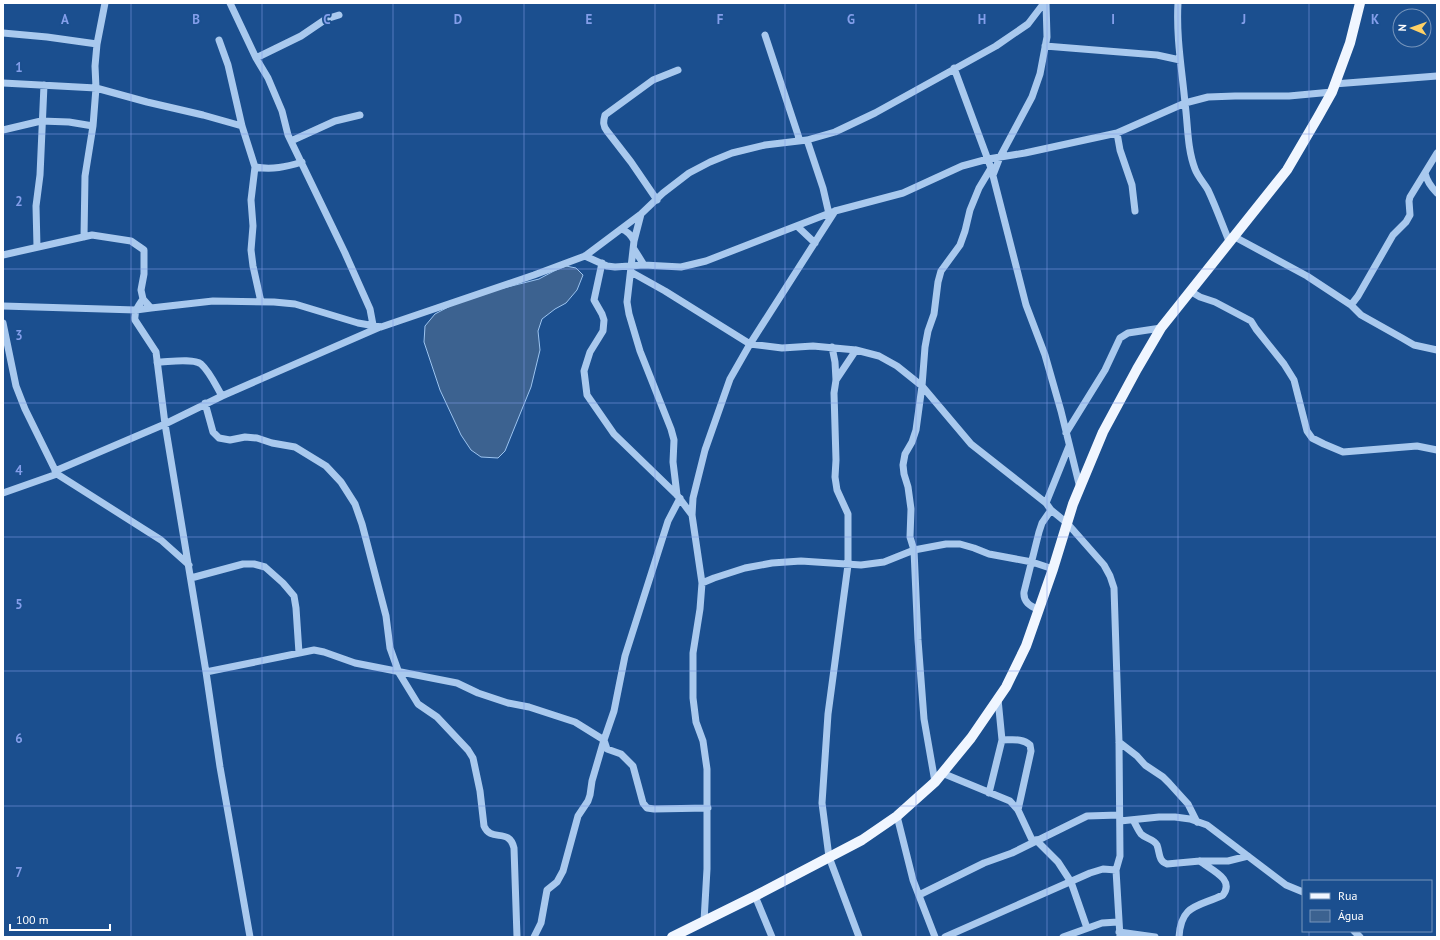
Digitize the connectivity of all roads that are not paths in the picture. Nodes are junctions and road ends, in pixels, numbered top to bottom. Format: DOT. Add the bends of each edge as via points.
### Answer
graph roads {
  1 [pos="105,3"];
  2 [pos="230,3"];
  3 [pos="1045,3"];
  4 [pos="1178,3"];
  5 [pos="1360,3"];
  6 [pos="339,15"];
  7 [pos="3,33"];
  8 [pos="765,35"];
  9 [pos="219,40"];
  10 [pos="97,44"];
  11 [pos="1045,46"];
  12 [pos="256,58"];
  13 [pos="1180,60"];
  14 [pos="954,68"];
  15 [pos="678,70"];
  16 [pos="1437,76"];
  17 [pos="3,83"];
  18 [pos="44,85"];
  19 [pos="96,88"];
  20 [pos="1333,88"];
  21 [pos="1185,103"];
  22 [pos="360,115"];
  23 [pos="42,121"];
  24 [pos="93,126"];
  25 [pos="242,126"];
  26 [pos="3,130"];
  27 [pos="1117,133"];
  28 [pos="803,141"];
  29 [pos="291,142"];
  30 [pos="1437,153"];
  31 [pos="1000,157"];
  32 [pos="988,159"];
  33 [pos="302,162"];
  34 [pos="255,167"];
  35 [pos="992,172"];
  36 [pos="1425,174"];
  37 [pos="1437,193"];
  38 [pos="657,200"];
  39 [pos="832,212"];
  40 [pos="1135,212"];
  41 [pos="641,214"];
  42 [pos="797,226"];
  43 [pos="621,229"];
  44 [pos="84,237"];
  45 [pos="1231,239"];
  46 [pos="634,241"];
  47 [pos="816,243"];
  48 [pos="37,247"];
  49 [pos="634,249"];
  50 [pos="3,255"];
  51 [pos="585,256"];
  52 [pos="602,264"];
  53 [pos="644,265"];
  54 [pos="632,269"];
  55 [pos="1190,291"];
  56 [pos="143,299"];
  57 [pos="261,302"];
  58 [pos="1351,305"];
  59 [pos="3,306"];
  60 [pos="151,308"];
  61 [pos="136,310"];
  62 [pos="3,324"];
  63 [pos="373,325"];
  64 [pos="381,327"];
  65 [pos="1161,328"];
  66 [pos="750,344"];
  67 [pos="832,347"];
  68 [pos="1435,348"];
  69 [pos="856,350"];
  70 [pos="158,362"];
  71 [pos="836,380"];
  72 [pos="922,386"];
  73 [pos="222,396"];
  74 [pos="205,403"];
  75 [pos="164,424"];
  76 [pos="1066,433"];
  77 [pos="1069,446"];
  78 [pos="1437,450"];
  79 [pos="56,473"];
  80 [pos="1080,488"];
  81 [pos="3,493"];
  82 [pos="678,496"];
  83 [pos="1046,503"];
  84 [pos="1051,510"];
  85 [pos="692,515"];
  86 [pos="1067,523"];
  87 [pos="914,550"];
  88 [pos="1032,562"];
  89 [pos="189,565"];
  90 [pos="848,565"];
  91 [pos="1053,569"];
  92 [pos="191,578"];
  93 [pos="702,584"];
  94 [pos="1039,610"];
  95 [pos="299,653"];
  96 [pos="206,672"];
  97 [pos="399,673"];
  98 [pos="998,699"];
  99 [pos="604,740"];
  100 [pos="1002,740"];
  101 [pos="1119,742"];
  102 [pos="942,773"];
  103 [pos="935,782"];
  104 [pos="989,793"];
  105 [pos="708,808"];
  106 [pos="1018,810"];
  107 [pos="897,816"];
  108 [pos="1119,818"];
  109 [pos="1133,820"];
  110 [pos="1197,822"];
  111 [pos="1035,841"];
  112 [pos="1248,856"];
  113 [pos="829,857"];
  114 [pos="1200,861"];
  115 [pos="1116,870"];
  116 [pos="1072,882"];
  117 [pos="1302,892"];
  118 [pos="919,895"];
  119 [pos="755,896"];
  120 [pos="704,921"];
  121 [pos="1118,922"];
  122 [pos="1087,928"];
  123 [pos="1119,934"];
  124 [pos="1066,936"];
  125 [pos="250,937"];
  126 [pos="517,937"];
  127 [pos="534,937"];
  128 [pos="672,937"];
  129 [pos="772,937"];
  130 [pos="859,937"];
  131 [pos="935,937"];
  132 [pos="945,937"];
  133 [pos="1154,937"];
  134 [pos="1179,937"];
  1 -- 10 [label="street"];
  2 -- 12 [label="street"];
  3 -- 11 [label="street"];
  3 -- 14 [label="street" via="1028,24 996,46"];
  4 -- 13 [label="street"];
  5 -- 20 [label="main road" via="1350,43"];
  6 -- 12 [label="street" via="326,19 301,36"];
  7 -- 10 [label="street"];
  8 -- 28 [label="street"];
  9 -- 25 [label="street" via="228,65"];
  10 -- 19 [label="street"];
  11 -- 13 [label="street" via="1157,55"];
  11 -- 31 [label="street" via="1040,74 1032,97"];
  12 -- 29 [label="street" via="282,111"];
  13 -- 21 [label="street"];
  14 -- 28 [label="street" via="875,113 835,132"];
  14 -- 32 [label="street"];
  15 -- 38 [label="street" via="653,80 605,115 604,120 607,132"];
  16 -- 20 [label="street"];
  17 -- 18 [label="street"];
  18 -- 19 [label="street"];
  18 -- 23 [label="street"];
  19 -- 24 [label="street"];
  19 -- 25 [label="street"];
  20 -- 21 [label="street" via="1289,96 1208,97"];
  20 -- 45 [label="main road" via="1287,170"];
  21 -- 27 [label="street"];
  21 -- 45 [label="street" via="1190,152 1196,171 1214,201"];
  22 -- 29 [label="street" via="336,121"];
  23 -- 24 [label="street"];
  23 -- 26 [label="street"];
  23 -- 48 [label="street" via="36,206"];
  24 -- 44 [label="street" via="85,176"];
  25 -- 34 [label="street"];
  27 -- 31 [label="street"];
  27 -- 40 [label="street" via="1132,185"];
  28 -- 38 [label="street" via="765,145 732,153 689,173"];
  28 -- 39 [label="street"];
  29 -- 33 [label="street"];
  30 -- 36 [label="street"];
  31 -- 32 [label="street"];
  31 -- 35 [label="street"];
  32 -- 35 [label="street"];
  32 -- 39 [label="street" via="962,166 903,192"];
  33 -- 34 [label="street" via="273,169"];
  33 -- 63 [label="street" via="370,309"];
  34 -- 57 [label="street" via="251,205 252,250"];
  35 -- 72 [label="street" via="979,188 960,245 941,271 934,314 925,347"];
  35 -- 76 [label="street" via="1026,305 1045,355"];
  36 -- 37 [label="street" via="1430,187"];
  36 -- 58 [label="street" via="1408,201 1410,215 1393,235"];
  38 -- 41 [label="street"];
  39 -- 42 [label="street"];
  39 -- 47 [label="street"];
  41 -- 43 [label="street"];
  41 -- 46 [label="street"];
  42 -- 47 [label="street"];
  42 -- 53 [label="street" via="706,261 681,267"];
  43 -- 46 [label="street" via="626,230"];
  43 -- 51 [label="street"];
  44 -- 48 [label="street"];
  44 -- 56 [label="street" via="92,235 131,241 144,250 141,290"];
  45 -- 55 [label="main road"];
  45 -- 58 [label="street" via="1307,276"];
  46 -- 49 [label="street"];
  47 -- 66 [label="street"];
  48 -- 50 [label="street"];
  49 -- 53 [label="street"];
  49 -- 54 [label="street"];
  51 -- 52 [label="street"];
  51 -- 64 [label="street"];
  52 -- 54 [label="street"];
  52 -- 82 [label="street" via="594,300 604,320 603,331 590,352 584,371 587,395 614,434"];
  53 -- 54 [label="street"];
  54 -- 66 [label="street"];
  54 -- 82 [label="street" via="627,302 629,314 640,351 674,440 673,462"];
  55 -- 65 [label="main road"];
  55 -- 78 [label="street" via="1251,321 1294,380 1307,431 1312,438 1343,452 1417,446"];
  56 -- 60 [label="street"];
  56 -- 61 [label="street"];
  57 -- 60 [label="street" via="213,301"];
  57 -- 63 [label="street" via="295,304"];
  58 -- 68 [label="street" via="1361,315 1414,345"];
  59 -- 61 [label="street"];
  60 -- 61 [label="street"];
  61 -- 70 [label="street" via="135,320 156,352"];
  62 -- 79 [label="street" via="16,386"];
  63 -- 64 [label="street"];
  64 -- 73 [label="street"];
  65 -- 76 [label="street" via="1128,333 1120,338 1105,370"];
  65 -- 80 [label="main road" via="1103,432"];
  66 -- 67 [label="street" via="782,348"];
  66 -- 85 [label="street" via="730,379 707,443 693,498"];
  67 -- 69 [label="street"];
  67 -- 71 [label="street"];
  69 -- 71 [label="street"];
  69 -- 72 [label="street" via="879,356 897,366"];
  70 -- 73 [label="street" via="192,361 200,364"];
  70 -- 75 [label="street"];
  71 -- 90 [label="street" via="835,477 837,490 848,514"];
  72 -- 83 [label="street" via="972,444"];
  72 -- 87 [label="street" via="916,430 903,465 910,502 910,537"];
  73 -- 74 [label="street"];
  74 -- 75 [label="street"];
  74 -- 97 [label="street" via="213,432 219,438 257,438 295,447 326,466 341,482 362,524 386,616 390,648"];
  75 -- 79 [label="street"];
  75 -- 89 [label="street"];
  76 -- 77 [label="street"];
  77 -- 80 [label="street"];
  77 -- 83 [label="street"];
  79 -- 81 [label="street"];
  79 -- 89 [label="street" via="161,540"];
  80 -- 86 [label="main road"];
  82 -- 85 [label="street"];
  82 -- 99 [label="street" via="625,656 614,711"];
  83 -- 84 [label="street"];
  84 -- 86 [label="street"];
  84 -- 88 [label="street" via="1042,523"];
  85 -- 93 [label="street"];
  86 -- 91 [label="main road"];
  86 -- 101 [label="street" via="1104,565 1114,588"];
  87 -- 88 [label="street" via="960,544 988,554"];
  87 -- 90 [label="street" via="884,562"];
  87 -- 103 [label="street" via="924,719"];
  88 -- 91 [label="street"];
  88 -- 94 [label="street" via="1024,597 1030,606"];
  89 -- 92 [label="street"];
  90 -- 93 [label="street" via="801,561 772,563 745,568"];
  90 -- 113 [label="street" via="824,762 822,803"];
  91 -- 94 [label="main road"];
  92 -- 95 [label="street" via="243,564 265,567 294,596"];
  92 -- 96 [label="street"];
  93 -- 105 [label="street" via="693,653 693,698 696,722 703,741 708,769"];
  94 -- 98 [label="main road" via="1026,646"];
  95 -- 96 [label="street"];
  95 -- 97 [label="street" via="314,650 324,652 355,663"];
  96 -- 125 [label="street"];
  97 -- 99 [label="street" via="457,683 508,703 575,722"];
  97 -- 126 [label="street" via="418,704 437,717 473,758 485,830 489,834 508,837 513,841"];
  98 -- 100 [label="street"];
  98 -- 102 [label="main road" via="971,738"];
  99 -- 105 [label="street" via="607,749 621,754 633,766 643,803 647,808"];
  99 -- 127 [label="street" via="588,801 578,816 563,871 557,882 547,890 541,923"];
  100 -- 104 [label="street"];
  100 -- 106 [label="street" via="1018,740 1030,745 1031,751"];
  101 -- 108 [label="street"];
  101 -- 110 [label="street" via="1169,783 1188,804"];
  102 -- 103 [label="main road"];
  102 -- 104 [label="street"];
  103 -- 107 [label="main road"];
  104 -- 106 [label="street" via="1010,801"];
  105 -- 120 [label="street"];
  106 -- 111 [label="street"];
  107 -- 113 [label="main road" via="862,840"];
  107 -- 118 [label="street"];
  108 -- 109 [label="street"];
  108 -- 111 [label="street" via="1087,816"];
  108 -- 115 [label="street" via="1120,856"];
  109 -- 110 [label="street" via="1175,817"];
  109 -- 114 [label="street" via="1141,834 1157,845 1164,863"];
  110 -- 112 [label="street" via="1207,825"];
  111 -- 116 [label="street" via="1058,862"];
  111 -- 118 [label="street"];
  112 -- 114 [label="street" via="1228,861"];
  112 -- 117 [label="street" via="1286,885"];
  113 -- 119 [label="main road"];
  113 -- 130 [label="street"];
  114 -- 134 [label="street" via="1223,876 1226,881 1225,892 1223,896 1193,908 1184,915"];
  115 -- 116 [label="street" via="1103,869"];
  115 -- 121 [label="street"];
  116 -- 122 [label="street"];
  116 -- 132 [label="street"];
  118 -- 131 [label="street"];
  119 -- 120 [label="main road"];
  119 -- 129 [label="street"];
  120 -- 128 [label="main road"];
  121 -- 122 [label="street" via="1102,923"];
  121 -- 123 [label="street"];
  122 -- 124 [label="street"];
  123 -- 133 [label="street"];
}
